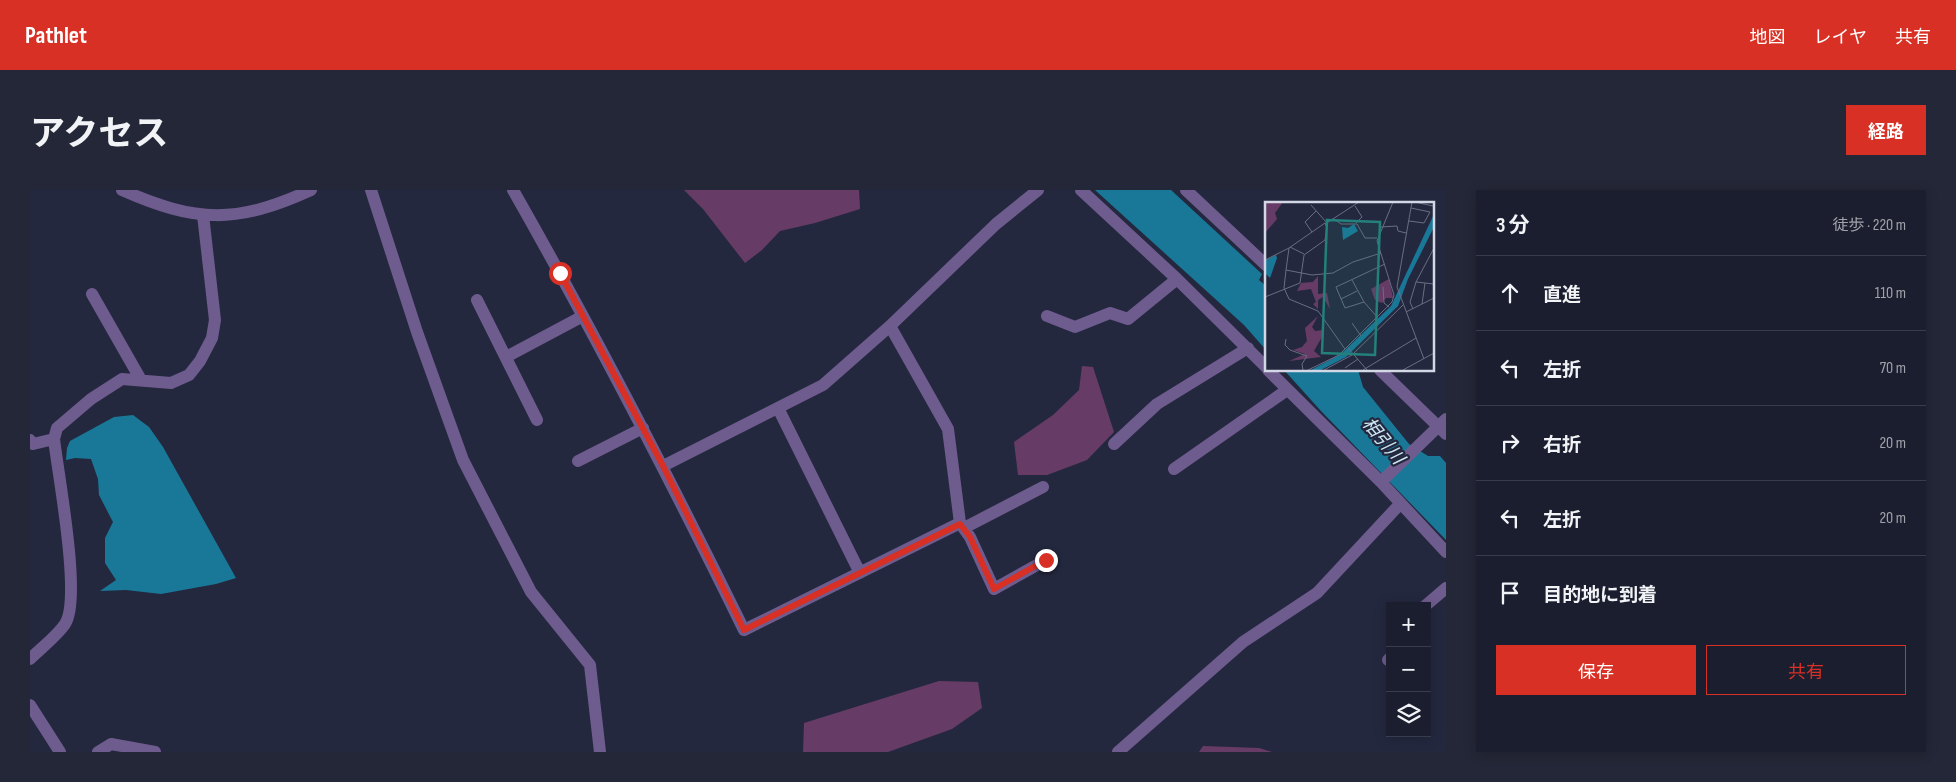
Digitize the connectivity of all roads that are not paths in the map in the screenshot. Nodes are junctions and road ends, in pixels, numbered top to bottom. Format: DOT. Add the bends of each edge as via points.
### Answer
graph roads {
  1 [pos="122,190"];
  2 [pos="311,190"];
  3 [pos="371,190"];
  4 [pos="513,190"];
  5 [pos="1038,190"];
  6 [pos="1081,190"];
  7 [pos="1186,190"];
  8 [pos="203,215"];
  9 [pos="1265,264"];
  10 [pos="1177,279"];
  11 [pos="92,294"];
  12 [pos="477,300"];
  13 [pos="584,316"];
  14 [pos="1047,316"];
  15 [pos="890,326"];
  16 [pos="1248,348"];
  17 [pos="506,357"];
  18 [pos="1265,367"];
  19 [pos="1269,371"];
  20 [pos="1381,371"];
  21 [pos="142,380"];
  22 [pos="1287,390"];
  23 [pos="778,408"];
  24 [pos="537,420"];
  25 [pos="1443,426"];
  26 [pos="643,428"];
  27 [pos="30,440"];
  28 [pos="54,440"];
  29 [pos="1114,444"];
  30 [pos="578,461"];
  31 [pos="663,466"];
  32 [pos="1174,469"];
  33 [pos="1383,480"];
  34 [pos="1043,487"];
  35 [pos="1400,504"];
  36 [pos="962,526"];
  37 [pos="1446,552"];
  38 [pos="1046,560"];
  39 [pos="860,573"];
  40 [pos="1446,588"];
  41 [pos="1430,602"];
  42 [pos="30,659"];
  43 [pos="30,705"];
  44 [pos="56,750"];
  45 [pos="98,752"];
  46 [pos="154,752"];
  47 [pos="600,752"];
  48 [pos="1118,752"];
  1 -- 8 [label="street" via="160,206"];
  2 -- 8 [label="street" via="259,211"];
  3 -- 47 [label="street" via="463,460 530,592 590,665"];
  4 -- 13 [label="street"];
  5 -- 15 [label="street" via="996,224"];
  6 -- 10 [label="street"];
  7 -- 9 [label="street"];
  8 -- 21 [label="street" via="215,320 212,338 189,375 172,383"];
  10 -- 14 [label="street" via="1128,319 1110,313 1076,327"];
  10 -- 16 [label="street"];
  11 -- 21 [label="street"];
  12 -- 17 [label="street"];
  13 -- 17 [label="street"];
  13 -- 26 [label="street"];
  15 -- 23 [label="street" via="822,385"];
  15 -- 36 [label="street" via="948,429"];
  16 -- 18 [label="street"];
  16 -- 29 [label="street" via="1157,404"];
  17 -- 24 [label="street"];
  19 -- 22 [label="street"];
  20 -- 25 [label="street"];
  21 -- 28 [label="street" via="122,379 91,399 57,428"];
  22 -- 32 [label="street"];
  22 -- 33 [label="street"];
  23 -- 31 [label="street"];
  23 -- 39 [label="street"];
  25 -- 33 [label="street"];
  26 -- 30 [label="street"];
  26 -- 31 [label="street"];
  27 -- 28 [label="street" via="33,444"];
  28 -- 42 [label="street" via="72,575 72,604 66,624"];
  31 -- 39 [label="street" via="744,630"];
  33 -- 35 [label="street"];
  34 -- 36 [label="street"];
  35 -- 37 [label="street"];
  35 -- 48 [label="street" via="1317,593 1244,642"];
  36 -- 38 [label="street" via="994,589"];
  36 -- 39 [label="street"];
  40 -- 41 [label="street"];
  43 -- 44 [label="street"];
  45 -- 46 [label="street" via="111,744"];
}
